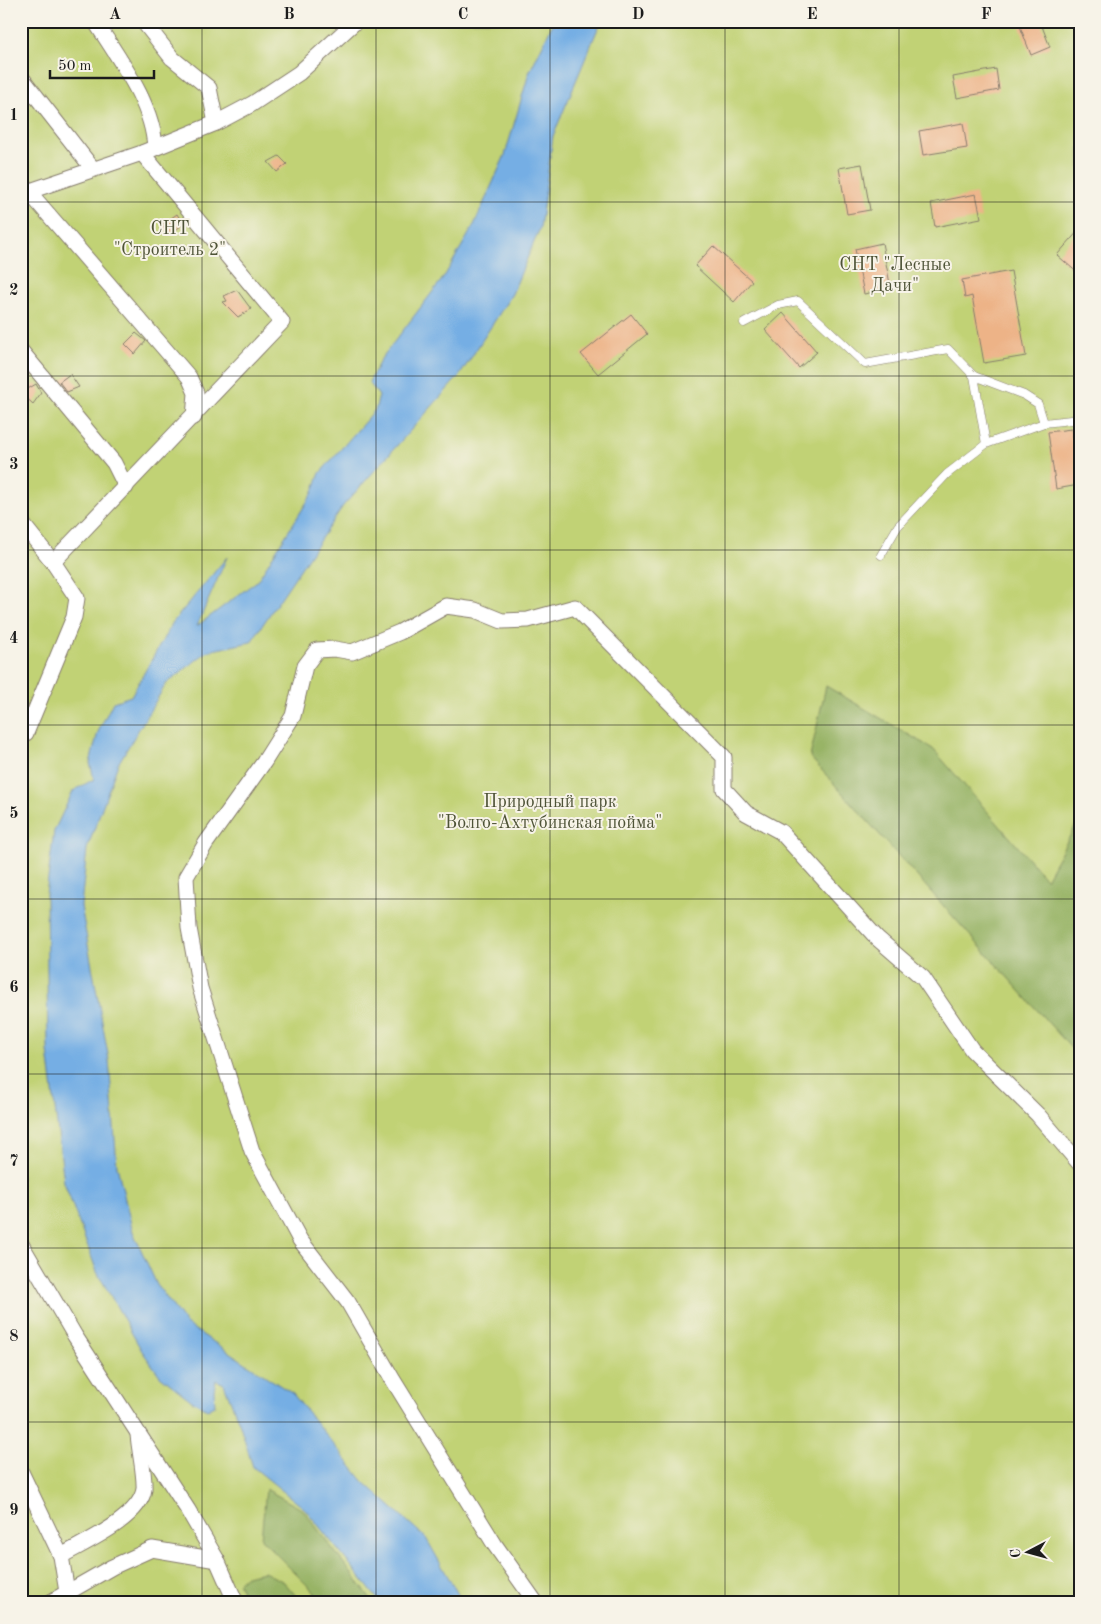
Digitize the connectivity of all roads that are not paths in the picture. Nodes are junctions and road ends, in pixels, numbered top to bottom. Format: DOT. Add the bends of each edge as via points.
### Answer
graph roads {
  1 [pos="95,21"];
  2 [pos="143,21"];
  3 [pos="356,21"];
  4 [pos="21,77"];
  5 [pos="216,123"];
  6 [pos="148,151"];
  7 [pos="93,169"];
  8 [pos="25,193"];
  9 [pos="744,323"];
  10 [pos="21,351"];
  11 [pos="974,376"];
  12 [pos="194,417"];
  13 [pos="1080,419"];
  14 [pos="1044,423"];
  15 [pos="986,444"];
  16 [pos="126,486"];
  17 [pos="21,522"];
  18 [pos="881,555"];
  19 [pos="53,562"];
  20 [pos="21,734"];
  21 [pos="1080,1164"];
  22 [pos="21,1244"];
  23 [pos="137,1430"];
  24 [pos="21,1472"];
  25 [pos="61,1556"];
  26 [pos="217,1560"];
  27 [pos="67,1592"];
  28 [pos="49,1603"];
  29 [pos="236,1603"];
  30 [pos="536,1603"];
  1 -- 6 [label="street" via="152,126"];
  2 -- 5 [label="street" via="172,58 209,88"];
  3 -- 5 [label="street" via="299,73"];
  4 -- 7 [label="street"];
  5 -- 6 [label="street"];
  6 -- 7 [label="street"];
  6 -- 12 [label="street" via="282,322"];
  7 -- 8 [label="street"];
  8 -- 12 [label="street" via="189,377 196,392"];
  9 -- 11 [label="lane" via="778,305 798,301 865,364 948,349"];
  10 -- 16 [label="street" via="114,463"];
  11 -- 14 [label="lane" via="1024,395 1038,404"];
  11 -- 15 [label="lane"];
  12 -- 16 [label="street"];
  13 -- 14 [label="lane"];
  14 -- 15 [label="lane"];
  15 -- 18 [label="lane" via="941,480 898,526"];
  16 -- 19 [label="street"];
  17 -- 19 [label="street"];
  19 -- 20 [label="street" via="76,598 74,617 26,733"];
  21 -- 30 [label="street" via="1038,1116 972,1050 923,978 877,938 781,832 746,813 724,789 724,757 575,607 528,620 502,621 475,610 446,606 400,632 352,652 317,650 305,666 293,716 186,877 189,928 200,988 252,1151 296,1232 348,1302 495,1545"];
  22 -- 23 [label="street" via="75,1336"];
  23 -- 25 [label="street" via="144,1489 137,1506 118,1522"];
  23 -- 26 [label="street"];
  24 -- 25 [label="street"];
  25 -- 27 [label="street"];
  26 -- 27 [label="street" via="152,1549"];
  26 -- 29 [label="street"];
  27 -- 28 [label="street"];
}
